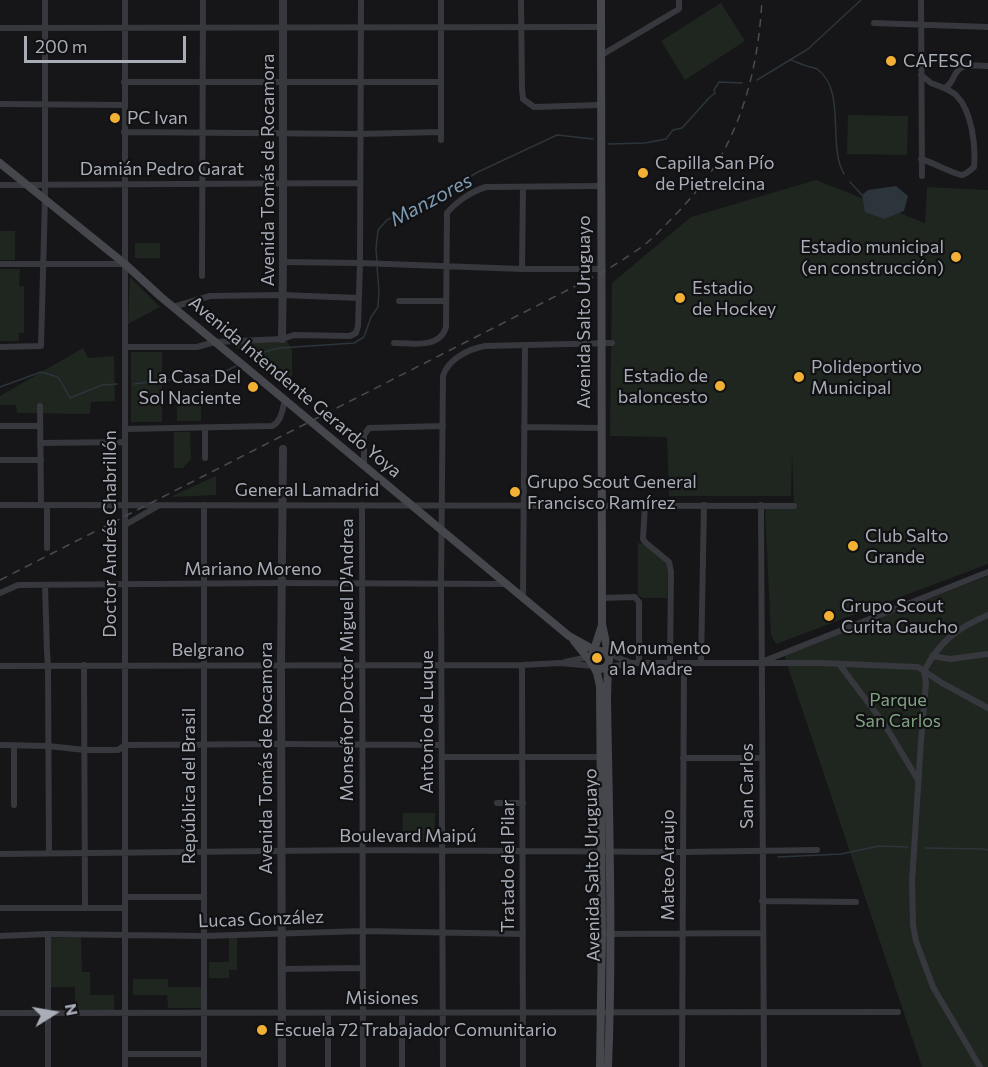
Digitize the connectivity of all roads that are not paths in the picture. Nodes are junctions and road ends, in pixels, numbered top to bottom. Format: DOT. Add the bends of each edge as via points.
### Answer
graph roads {
  1 [pos="45,0"];
  2 [pos="124,0"];
  3 [pos="203,0"];
  4 [pos="283,0"];
  5 [pos="361,0"];
  6 [pos="441,0"];
  7 [pos="521,0"];
  8 [pos="601,0"];
  9 [pos="679,0"];
  10 [pos="921,0"];
  11 [pos="874,23"];
  12 [pos="921,25"];
  13 [pos="521,27"];
  14 [pos="601,27"];
  15 [pos="988,27"];
  16 [pos="0,28"];
  17 [pos="45,28"];
  18 [pos="124,28"];
  19 [pos="202,28"];
  20 [pos="283,28"];
  21 [pos="360,28"];
  22 [pos="441,28"];
  23 [pos="600,56"];
  24 [pos="988,66"];
  25 [pos="921,75"];
  26 [pos="124,82"];
  27 [pos="202,82"];
  28 [pos="283,82"];
  29 [pos="360,82"];
  30 [pos="441,82"];
  31 [pos="944,88"];
  32 [pos="0,104"];
  33 [pos="45,104"];
  34 [pos="124,105"];
  35 [pos="600,105"];
  36 [pos="124,132"];
  37 [pos="440,132"];
  38 [pos="202,133"];
  39 [pos="283,133"];
  40 [pos="360,134"];
  41 [pos="441,140"];
  42 [pos="921,159"];
  43 [pos="0,163"];
  44 [pos="922,176"];
  45 [pos="283,183"];
  46 [pos="360,183"];
  47 [pos="124,184"];
  48 [pos="202,184"];
  49 [pos="0,185"];
  50 [pos="27,185"];
  51 [pos="45,185"];
  52 [pos="600,186"];
  53 [pos="523,187"];
  54 [pos="45,199"];
  55 [pos="283,262"];
  56 [pos="360,263"];
  57 [pos="0,264"];
  58 [pos="43,264"];
  59 [pos="125,264"];
  60 [pos="447,266"];
  61 [pos="522,269"];
  62 [pos="600,269"];
  63 [pos="202,276"];
  64 [pos="282,295"];
  65 [pos="359,298"];
  66 [pos="399,301"];
  67 [pos="446,301"];
  68 [pos="173,307"];
  69 [pos="282,339"];
  70 [pos="215,342"];
  71 [pos="394,343"];
  72 [pos="601,343"];
  73 [pos="612,343"];
  74 [pos="525,345"];
  75 [pos="0,347"];
  76 [pos="125,347"];
  77 [pos="285,399"];
  78 [pos="40,406"];
  79 [pos="0,426"];
  80 [pos="40,426"];
  81 [pos="443,426"];
  82 [pos="524,427"];
  83 [pos="205,428"];
  84 [pos="601,428"];
  85 [pos="125,429"];
  86 [pos="125,442"];
  87 [pos="40,443"];
  88 [pos="283,449"];
  89 [pos="205,458"];
  90 [pos="0,460"];
  91 [pos="41,460"];
  92 [pos="364,465"];
  93 [pos="0,505"];
  94 [pos="44,505"];
  95 [pos="125,505"];
  96 [pos="159,505"];
  97 [pos="204,505"];
  98 [pos="282,505"];
  99 [pos="362,505"];
  100 [pos="412,505"];
  101 [pos="441,505"];
  102 [pos="523,505"];
  103 [pos="645,505"];
  104 [pos="704,505"];
  105 [pos="601,506"];
  106 [pos="761,506"];
  107 [pos="794,506"];
  108 [pos="125,525"];
  109 [pos="442,530"];
  110 [pos="47,548"];
  111 [pos="988,572"];
  112 [pos="282,583"];
  113 [pos="204,584"];
  114 [pos="362,584"];
  115 [pos="441,584"];
  116 [pos="507,584"];
  117 [pos="45,585"];
  118 [pos="125,585"];
  119 [pos="0,593"];
  120 [pos="523,597"];
  121 [pos="602,598"];
  122 [pos="988,615"];
  123 [pos="602,624"];
  124 [pos="988,654"];
  125 [pos="932,656"];
  126 [pos="598,659"];
  127 [pos="761,662"];
  128 [pos="560,663"];
  129 [pos="632,663"];
  130 [pos="639,663"];
  131 [pos="670,663"];
  132 [pos="684,663"];
  133 [pos="701,663"];
  134 [pos="838,664"];
  135 [pos="84,665"];
  136 [pos="203,665"];
  137 [pos="281,665"];
  138 [pos="362,665"];
  139 [pos="442,665"];
  140 [pos="522,665"];
  141 [pos="0,666"];
  142 [pos="48,666"];
  143 [pos="125,666"];
  144 [pos="924,671"];
  145 [pos="988,708"];
  146 [pos="203,744"];
  147 [pos="282,744"];
  148 [pos="362,744"];
  149 [pos="0,745"];
  150 [pos="14,745"];
  151 [pos="125,745"];
  152 [pos="442,745"];
  153 [pos="48,746"];
  154 [pos="85,750"];
  155 [pos="442,757"];
  156 [pos="522,757"];
  157 [pos="604,757"];
  158 [pos="683,758"];
  159 [pos="762,758"];
  160 [pos="918,781"];
  161 [pos="497,803"];
  162 [pos="523,803"];
  163 [pos="15,805"];
  164 [pos="362,850"];
  165 [pos="762,850"];
  166 [pos="816,850"];
  167 [pos="204,851"];
  168 [pos="281,851"];
  169 [pos="442,851"];
  170 [pos="523,851"];
  171 [pos="605,852"];
  172 [pos="682,852"];
  173 [pos="49,853"];
  174 [pos="84,853"];
  175 [pos="125,853"];
  176 [pos="0,854"];
  177 [pos="125,897"];
  178 [pos="204,897"];
  179 [pos="762,901"];
  180 [pos="856,902"];
  181 [pos="0,908"];
  182 [pos="85,908"];
  183 [pos="125,908"];
  184 [pos="363,931"];
  185 [pos="443,932"];
  186 [pos="762,933"];
  187 [pos="48,934"];
  188 [pos="281,934"];
  189 [pos="523,934"];
  190 [pos="606,934"];
  191 [pos="683,934"];
  192 [pos="126,935"];
  193 [pos="0,936"];
  194 [pos="204,936"];
  195 [pos="362,968"];
  196 [pos="282,969"];
  197 [pos="682,1012"];
  198 [pos="898,1012"];
  199 [pos="0,1013"];
  200 [pos="48,1013"];
  201 [pos="125,1013"];
  202 [pos="204,1013"];
  203 [pos="282,1013"];
  204 [pos="328,1013"];
  205 [pos="363,1013"];
  206 [pos="402,1013"];
  207 [pos="443,1013"];
  208 [pos="522,1013"];
  209 [pos="606,1013"];
  210 [pos="764,1013"];
  211 [pos="125,1054"];
  212 [pos="204,1054"];
  213 [pos="48,1067"];
  214 [pos="125,1067"];
  215 [pos="204,1067"];
  216 [pos="282,1067"];
  217 [pos="328,1067"];
  218 [pos="363,1067"];
  219 [pos="402,1067"];
  220 [pos="443,1067"];
  221 [pos="523,1067"];
  222 [pos="600,1067"];
  223 [pos="608,1067"];
  224 [pos="682,1067"];
  225 [pos="764,1067"];
  226 [pos="980,1067"];
  1 -- 17 [label="street"];
  2 -- 18 [label="street, Doctor Andrés Chabrillón"];
  3 -- 19 [label="street"];
  4 -- 20 [label="street, Avenida Tomás de Rocamora"];
  5 -- 21 [label="street"];
  6 -- 22 [label="street"];
  7 -- 13 [label="street"];
  8 -- 14 [label="main road, Avenida Salto Uruguayo"];
  9 -- 23 [label="street" via="679,9"];
  10 -- 12 [label="street"];
  11 -- 12 [label="street"];
  12 -- 15 [label="street"];
  12 -- 25 [label="street"];
  13 -- 14 [label="street"];
  13 -- 22 [label="street"];
  13 -- 35 [label="street" via="524,99 534,107"];
  14 -- 23 [label="main road, Avenida Salto Uruguayo"];
  16 -- 17 [label="street"];
  17 -- 18 [label="street"];
  17 -- 33 [label="street"];
  18 -- 19 [label="street"];
  18 -- 26 [label="street, Doctor Andrés Chabrillón"];
  19 -- 20 [label="street"];
  19 -- 27 [label="street"];
  20 -- 21 [label="street"];
  20 -- 28 [label="street, Avenida Tomás de Rocamora"];
  21 -- 22 [label="street"];
  21 -- 29 [label="street"];
  22 -- 30 [label="street"];
  23 -- 35 [label="main road, Avenida Salto Uruguayo"];
  24 -- 31 [label="street" via="964,66 950,86"];
  25 -- 31 [label="street"];
  25 -- 42 [label="street"];
  26 -- 27 [label="street"];
  26 -- 34 [label="street, Doctor Andrés Chabrillón"];
  27 -- 28 [label="street"];
  27 -- 38 [label="street"];
  28 -- 29 [label="street"];
  28 -- 39 [label="street, Avenida Tomás de Rocamora"];
  29 -- 30 [label="street"];
  29 -- 40 [label="street"];
  30 -- 37 [label="street"];
  31 -- 42 [label="street" via="956,94 969,116 976,152 974,167 962,175"];
  32 -- 33 [label="street"];
  33 -- 34 [label="street"];
  33 -- 51 [label="street"];
  34 -- 36 [label="street, Doctor Andrés Chabrillón"];
  35 -- 52 [label="main road, Avenida Salto Uruguayo"];
  36 -- 38 [label="street"];
  36 -- 47 [label="street, Doctor Andrés Chabrillón"];
  37 -- 40 [label="street"];
  37 -- 41 [label="street"];
  38 -- 39 [label="street"];
  38 -- 48 [label="street"];
  39 -- 40 [label="street"];
  39 -- 45 [label="street, Avenida Tomás de Rocamora"];
  40 -- 46 [label="street"];
  42 -- 44 [label="street"];
  43 -- 50 [label="main road, Avenida Intendente Gerardo Yoya"];
  45 -- 46 [label="street, Damián Pedro Garat"];
  45 -- 48 [label="street, Damián Pedro Garat"];
  45 -- 55 [label="street, Avenida Tomás de Rocamora"];
  46 -- 56 [label="street"];
  47 -- 48 [label="street, Damián Pedro Garat"];
  47 -- 51 [label="street, Damián Pedro Garat"];
  47 -- 59 [label="street, Doctor Andrés Chabrillón"];
  48 -- 63 [label="street"];
  49 -- 50 [label="street, Damián Pedro Garat"];
  50 -- 51 [label="street, Damián Pedro Garat"];
  50 -- 54 [label="main road, Avenida Intendente Gerardo Yoya"];
  51 -- 54 [label="street"];
  52 -- 53 [label="street"];
  52 -- 62 [label="main road, Avenida Salto Uruguayo"];
  53 -- 60 [label="street" via="486,187 452,207 447,213"];
  53 -- 61 [label="street"];
  54 -- 58 [label="street"];
  54 -- 59 [label="main road, Avenida Intendente Gerardo Yoya"];
  55 -- 56 [label="street"];
  55 -- 64 [label="street, Avenida Tomás de Rocamora"];
  56 -- 60 [label="street"];
  56 -- 65 [label="street"];
  57 -- 58 [label="street"];
  58 -- 59 [label="street"];
  58 -- 75 [label="street" via="41,346"];
  59 -- 68 [label="main road, Avenida Intendente Gerardo Yoya"];
  59 -- 76 [label="street, Doctor Andrés Chabrillón"];
  60 -- 61 [label="street"];
  60 -- 67 [label="street"];
  61 -- 62 [label="street"];
  62 -- 72 [label="main road, Avenida Salto Uruguayo"];
  64 -- 65 [label="street"];
  64 -- 68 [label="street" via="210,296"];
  64 -- 69 [label="street, Avenida Tomás de Rocamora"];
  65 -- 69 [label="street" via="356,333 294,335"];
  66 -- 67 [label="street"];
  67 -- 71 [label="street" via="446,327 440,339 431,343"];
  68 -- 70 [label="main road, Avenida Intendente Gerardo Yoya"];
  69 -- 70 [label="street"];
  70 -- 76 [label="street"];
  70 -- 77 [label="main road, Avenida Intendente Gerardo Yoya"];
  72 -- 73 [label="street"];
  72 -- 74 [label="street"];
  72 -- 84 [label="main road, Avenida Salto Uruguayo"];
  74 -- 81 [label="street, Antonio de Luque" via="477,347 454,360 443,376"];
  74 -- 82 [label="street"];
  76 -- 85 [label="street, Doctor Andrés Chabrillón"];
  77 -- 83 [label="street" via="280,418 272,426"];
  77 -- 92 [label="main road, Avenida Intendente Gerardo Yoya"];
  78 -- 80 [label="street"];
  79 -- 80 [label="street"];
  80 -- 87 [label="street"];
  81 -- 92 [label="street" via="369,428 364,435"];
  81 -- 101 [label="street, Antonio de Luque"];
  82 -- 84 [label="street"];
  82 -- 102 [label="street"];
  83 -- 85 [label="street"];
  83 -- 89 [label="street"];
  84 -- 105 [label="main road, Avenida Salto Uruguayo"];
  85 -- 86 [label="street, Doctor Andrés Chabrillón"];
  86 -- 87 [label="street"];
  86 -- 95 [label="street, Doctor Andrés Chabrillón"];
  87 -- 91 [label="street"];
  88 -- 98 [label="street, Avenida Tomás de Rocamora"];
  90 -- 91 [label="street"];
  91 -- 94 [label="street"];
  92 -- 100 [label="main road, Avenida Intendente Gerardo Yoya"];
  93 -- 94 [label="street, General Lamadrid"];
  94 -- 95 [label="street, General Lamadrid"];
  94 -- 110 [label="street"];
  95 -- 96 [label="street, General Lamadrid"];
  95 -- 108 [label="street, Doctor Andrés Chabrillón"];
  96 -- 97 [label="street, General Lamadrid"];
  96 -- 108 [label="street"];
  97 -- 98 [label="street, General Lamadrid"];
  97 -- 113 [label="street, República del Brasil"];
  98 -- 99 [label="street, General Lamadrid"];
  98 -- 112 [label="street, Avenida Tomás de Rocamora"];
  99 -- 100 [label="street, General Lamadrid"];
  99 -- 114 [label="street, Monseñor Doctor Miguel D'Andrea"];
  100 -- 101 [label="street, General Lamadrid"];
  100 -- 109 [label="main road, Avenida Intendente Gerardo Yoya"];
  101 -- 102 [label="street, General Lamadrid"];
  101 -- 109 [label="street, Antonio de Luque"];
  102 -- 105 [label="street, General Lamadrid"];
  102 -- 120 [label="street"];
  103 -- 104 [label="street, General Lamadrid"];
  103 -- 105 [label="street, General Lamadrid"];
  103 -- 131 [label="street" via="643,539 669,562 671,573"];
  104 -- 106 [label="street, General Lamadrid"];
  104 -- 133 [label="street"];
  105 -- 121 [label="main road, Avenida Salto Uruguayo"];
  106 -- 107 [label="street, General Lamadrid"];
  106 -- 127 [label="street, San Carlos"];
  108 -- 118 [label="street, Doctor Andrés Chabrillón"];
  109 -- 115 [label="street, Antonio de Luque"];
  109 -- 116 [label="main road, Avenida Intendente Gerardo Yoya"];
  111 -- 127 [label="street"];
  112 -- 113 [label="street, Mariano Moreno"];
  112 -- 114 [label="street, Mariano Moreno"];
  112 -- 137 [label="street, Avenida Tomás de Rocamora"];
  113 -- 118 [label="street, Mariano Moreno"];
  113 -- 136 [label="street, República del Brasil"];
  114 -- 115 [label="street, Mariano Moreno"];
  114 -- 138 [label="street, Monseñor Doctor Miguel D'Andrea"];
  115 -- 116 [label="street, Mariano Moreno"];
  115 -- 139 [label="street, Antonio de Luque"];
  116 -- 120 [label="main road, Avenida Intendente Gerardo Yoya"];
  117 -- 118 [label="street, Mariano Moreno"];
  117 -- 119 [label="street, Mariano Moreno" via="18,585"];
  117 -- 142 [label="street"];
  118 -- 143 [label="street, Doctor Andrés Chabrillón"];
  120 -- 126 [label="main road, Avenida Intendente Gerardo Yoya"];
  121 -- 123 [label="main road, Avenida Salto Uruguayo"];
  121 -- 130 [label="street" via="635,597 639,602"];
  122 -- 125 [label="street" via="958,630"];
  123 -- 126 [label="main road, Avenida Salto Uruguayo"];
  123 -- 126 [label="main road, Avenida Salto Uruguayo"];
  124 -- 125 [label="street" via="950,659"];
  125 -- 144 [label="street"];
  126 -- 128 [label="street, Belgrano"];
  126 -- 128 [label="street, Belgrano"];
  126 -- 129 [label="street, Belgrano"];
  126 -- 129 [label="street, Belgrano"];
  126 -- 157 [label="main road, Avenida Salto Uruguayo"];
  126 -- 157 [label="main road, Avenida Salto Uruguayo"];
  127 -- 133 [label="street, Belgrano"];
  127 -- 134 [label="street, Belgrano"];
  127 -- 159 [label="street, San Carlos"];
  128 -- 140 [label="street, Belgrano"];
  129 -- 130 [label="street, Belgrano"];
  130 -- 131 [label="street, Belgrano"];
  131 -- 132 [label="street, Belgrano"];
  132 -- 133 [label="street, Belgrano"];
  132 -- 158 [label="street, Mateo Araujo"];
  134 -- 144 [label="street, Belgrano" via="918,667"];
  134 -- 160 [label="street" via="885,725"];
  135 -- 142 [label="street, Belgrano"];
  135 -- 143 [label="street, Belgrano"];
  135 -- 154 [label="street"];
  136 -- 137 [label="street, Belgrano"];
  136 -- 143 [label="street, Belgrano"];
  136 -- 146 [label="street, República del Brasil"];
  137 -- 138 [label="street, Belgrano"];
  137 -- 147 [label="street, Avenida Tomás de Rocamora"];
  138 -- 139 [label="street, Belgrano"];
  138 -- 148 [label="street, Monseñor Doctor Miguel D'Andrea"];
  139 -- 140 [label="street, Belgrano"];
  139 -- 152 [label="street, Antonio de Luque"];
  140 -- 156 [label="street, Tratado del Pilar"];
  141 -- 142 [label="street, Belgrano"];
  142 -- 153 [label="street"];
  143 -- 151 [label="street, Doctor Andrés Chabrillón"];
  144 -- 145 [label="street"];
  144 -- 160 [label="street"];
  146 -- 147 [label="street"];
  146 -- 151 [label="street"];
  146 -- 167 [label="street, República del Brasil"];
  147 -- 148 [label="street"];
  147 -- 168 [label="street, Avenida Tomás de Rocamora"];
  148 -- 152 [label="street"];
  148 -- 164 [label="street, Monseñor Doctor Miguel D'Andrea"];
  149 -- 150 [label="street"];
  150 -- 153 [label="street"];
  150 -- 163 [label="street"];
  151 -- 154 [label="street" via="118,750"];
  151 -- 175 [label="street, Doctor Andrés Chabrillón"];
  152 -- 155 [label="street, Antonio de Luque"];
  153 -- 154 [label="street"];
  153 -- 173 [label="street"];
  154 -- 174 [label="street"];
  155 -- 156 [label="street"];
  155 -- 169 [label="street, Antonio de Luque"];
  156 -- 157 [label="street"];
  156 -- 162 [label="street, Tratado del Pilar"];
  157 -- 171 [label="main road, Avenida Salto Uruguayo"];
  158 -- 159 [label="street"];
  158 -- 172 [label="street, Mateo Araujo"];
  159 -- 165 [label="street, San Carlos"];
  160 -- 226 [label="street" via="912,881 916,941 933,987"];
  161 -- 162 [label="street"];
  162 -- 170 [label="street, Tratado del Pilar"];
  164 -- 168 [label="street, Boulevard Maipú"];
  164 -- 169 [label="street, Boulevard Maipú"];
  164 -- 184 [label="street, Monseñor Doctor Miguel D'Andrea"];
  165 -- 166 [label="street, Boulevard Maipú"];
  165 -- 172 [label="street, Boulevard Maipú"];
  165 -- 179 [label="street, San Carlos"];
  167 -- 168 [label="street, Boulevard Maipú"];
  167 -- 175 [label="street, Boulevard Maipú"];
  167 -- 178 [label="street, República del Brasil"];
  168 -- 188 [label="street, Avenida Tomás de Rocamora"];
  169 -- 170 [label="street, Boulevard Maipú"];
  169 -- 185 [label="street, Antonio de Luque"];
  170 -- 171 [label="street, Boulevard Maipú"];
  170 -- 189 [label="street, Tratado del Pilar"];
  171 -- 172 [label="street, Boulevard Maipú"];
  171 -- 190 [label="main road, Avenida Salto Uruguayo"];
  172 -- 191 [label="street, Mateo Araujo"];
  173 -- 174 [label="street, Boulevard Maipú"];
  173 -- 176 [label="street, Boulevard Maipú"];
  174 -- 175 [label="street, Boulevard Maipú"];
  174 -- 182 [label="street"];
  175 -- 177 [label="street, Doctor Andrés Chabrillón"];
  177 -- 178 [label="street"];
  177 -- 183 [label="street, Doctor Andrés Chabrillón"];
  178 -- 194 [label="street, República del Brasil"];
  179 -- 180 [label="street"];
  179 -- 186 [label="street, San Carlos"];
  181 -- 182 [label="street"];
  182 -- 183 [label="street"];
  183 -- 192 [label="street, Doctor Andrés Chabrillón"];
  184 -- 185 [label="street, Lucas González"];
  184 -- 188 [label="street, Lucas González"];
  184 -- 195 [label="street, Monseñor Doctor Miguel D'Andrea"];
  185 -- 189 [label="street, Lucas González"];
  185 -- 207 [label="street, Antonio de Luque"];
  186 -- 191 [label="street"];
  186 -- 210 [label="street, San Carlos"];
  187 -- 192 [label="street, Lucas González"];
  187 -- 193 [label="street, Lucas González"];
  187 -- 200 [label="street"];
  188 -- 194 [label="street, Lucas González"];
  188 -- 196 [label="street, Avenida Tomás de Rocamora"];
  189 -- 208 [label="street, Tratado del Pilar"];
  190 -- 191 [label="street"];
  190 -- 209 [label="main road, Avenida Salto Uruguayo"];
  191 -- 197 [label="street, Mateo Araujo"];
  192 -- 194 [label="street, Lucas González"];
  192 -- 201 [label="street, Doctor Andrés Chabrillón"];
  194 -- 202 [label="street, República del Brasil"];
  195 -- 196 [label="street"];
  195 -- 205 [label="street, Monseñor Doctor Miguel D'Andrea"];
  196 -- 203 [label="street, Avenida Tomás de Rocamora"];
  197 -- 209 [label="street, Misiones"];
  197 -- 210 [label="street, Misiones"];
  197 -- 224 [label="street, Mateo Araujo"];
  198 -- 210 [label="street, Misiones"];
  199 -- 200 [label="street, Misiones"];
  200 -- 201 [label="street, Misiones"];
  200 -- 213 [label="street"];
  201 -- 202 [label="street, Misiones"];
  201 -- 211 [label="street, Doctor Andrés Chabrillón"];
  202 -- 203 [label="street, Misiones"];
  202 -- 212 [label="street, República del Brasil"];
  203 -- 204 [label="street, Misiones"];
  203 -- 216 [label="street, Avenida Tomás de Rocamora"];
  204 -- 205 [label="street, Misiones"];
  204 -- 217 [label="street"];
  205 -- 206 [label="street, Misiones"];
  205 -- 218 [label="street, Monseñor Doctor Miguel D'Andrea"];
  206 -- 207 [label="street, Misiones"];
  206 -- 219 [label="street"];
  207 -- 208 [label="street, Misiones"];
  207 -- 220 [label="street, Antonio de Luque"];
  208 -- 209 [label="street, Misiones"];
  208 -- 221 [label="street, Tratado del Pilar"];
  209 -- 222 [label="main road, Avenida Salto Uruguayo"];
  209 -- 223 [label="main road, Avenida Salto Uruguayo"];
  210 -- 225 [label="street, San Carlos"];
  211 -- 212 [label="street"];
  211 -- 214 [label="street, Doctor Andrés Chabrillón"];
  212 -- 215 [label="street, República del Brasil"];
}
